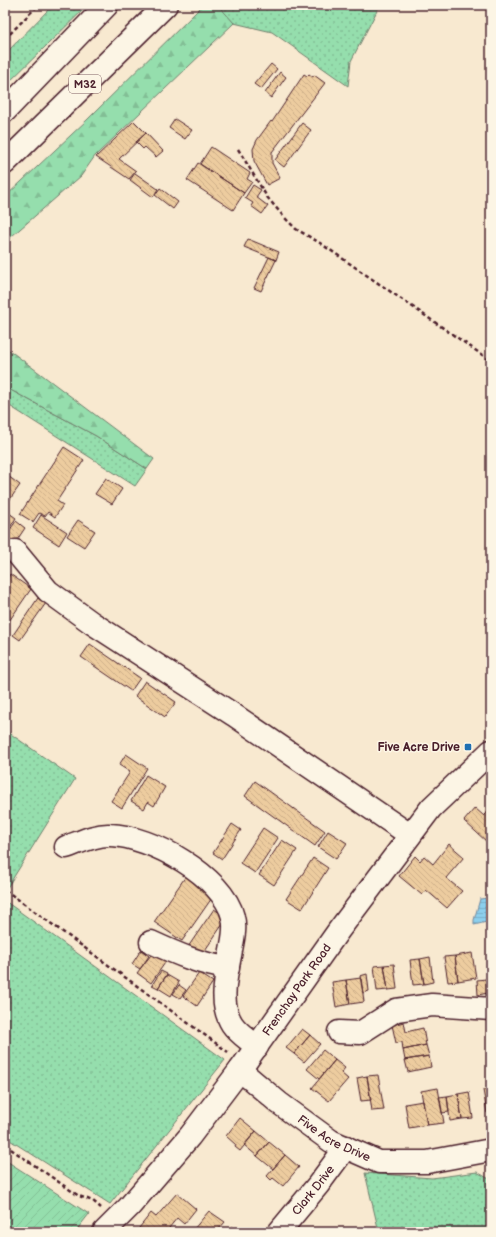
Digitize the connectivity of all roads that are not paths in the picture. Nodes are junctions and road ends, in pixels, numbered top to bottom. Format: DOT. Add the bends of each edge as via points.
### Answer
graph roads {
  1 [pos="107,5"];
  2 [pos="166,5"];
  3 [pos="5,111"];
  4 [pos="5,163"];
  5 [pos="15,551"];
  6 [pos="491,750"];
  7 [pos="410,835"];
  8 [pos="66,847"];
  9 [pos="151,942"];
  10 [pos="228,968"];
  11 [pos="491,1009"];
  12 [pos="356,1037"];
  13 [pos="257,1047"];
  14 [pos="242,1067"];
  15 [pos="346,1147"];
  16 [pos="491,1150"];
  17 [pos="109,1226"];
  18 [pos="279,1232"];
  1 -- 3 [label="main road"];
  2 -- 4 [label="main road, M32"];
  5 -- 7 [label="main road" via="48,591 92,623 234,715"];
  6 -- 7 [label="main road, Frenchay Park Road" via="431,808"];
  7 -- 13 [label="main road, Frenchay Park Road"];
  8 -- 10 [label="main road" via="109,835 133,838 163,849 204,876 220,891 229,904 234,918"];
  9 -- 10 [label="main road" via="191,960"];
  10 -- 13 [label="main road" via="224,1000 226,1013 233,1025"];
  11 -- 12 [label="main road" via="432,1005 396,1010"];
  13 -- 14 [label="main road, Frenchay Park Road"];
  14 -- 15 [label="main road, Five Acre Drive" via="279,1103 325,1137"];
  14 -- 17 [label="main road, Frenchay Park Road" via="190,1136 129,1207"];
  15 -- 16 [label="main road, Five Acre Drive" via="379,1162 427,1162"];
  15 -- 18 [label="main road, Clark Drive"];
}
